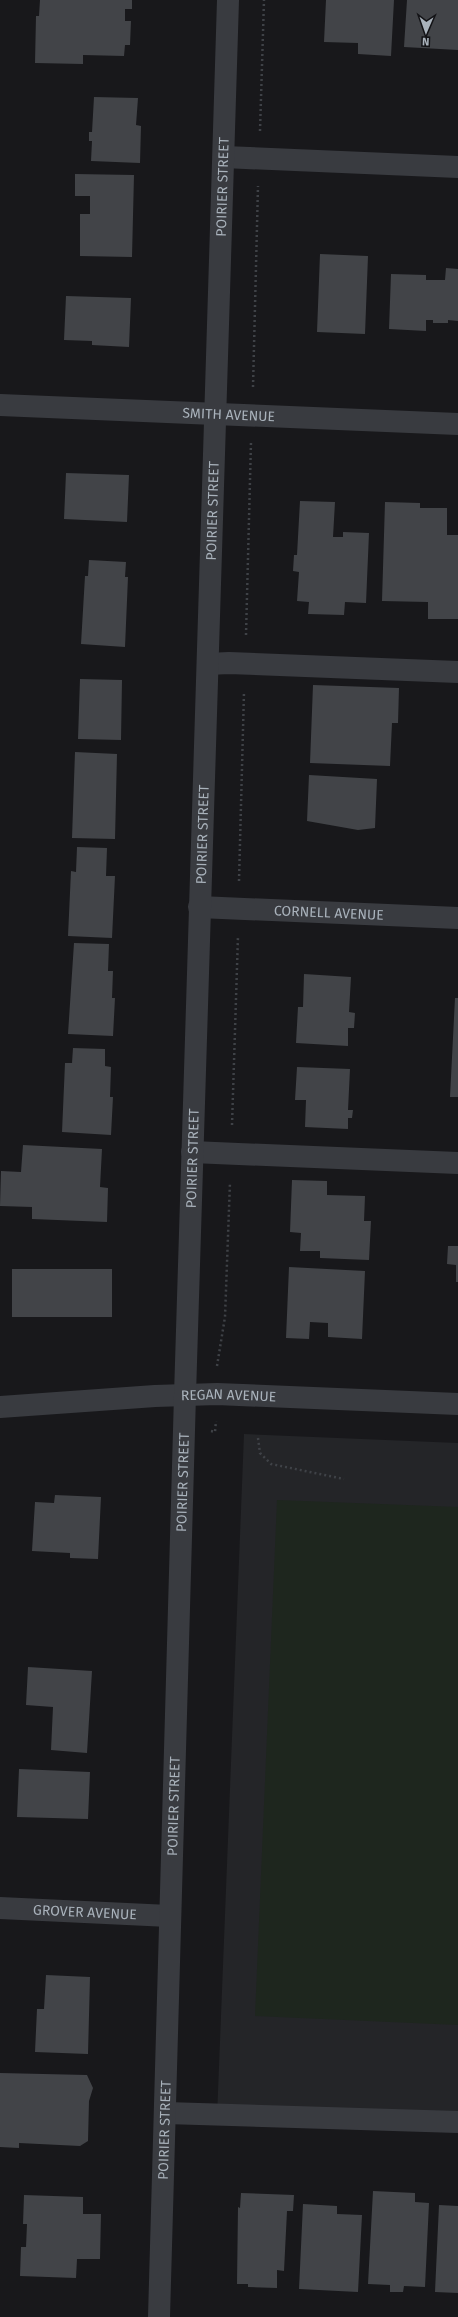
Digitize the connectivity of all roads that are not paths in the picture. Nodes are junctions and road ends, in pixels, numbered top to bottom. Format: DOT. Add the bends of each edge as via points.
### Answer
graph roads {
  1 [pos="228,0"];
  2 [pos="224,157"];
  3 [pos="458,167"];
  4 [pos="0,405"];
  5 [pos="215,415"];
  6 [pos="458,424"];
  7 [pos="208,664"];
  8 [pos="458,672"];
  9 [pos="199,907"];
  10 [pos="458,918"];
  11 [pos="192,1152"];
  12 [pos="458,1163"];
  13 [pos="185,1394"];
  14 [pos="458,1404"];
  15 [pos="0,1407"];
  16 [pos="0,1908"];
  17 [pos="169,1916"];
  18 [pos="166,2113"];
  19 [pos="458,2122"];
  20 [pos="159,2317"];
  1 -- 2 [label="street, POIRIER STREET"];
  2 -- 3 [label="street"];
  2 -- 5 [label="street, POIRIER STREET"];
  4 -- 5 [label="street, SMITH AVENUE"];
  5 -- 6 [label="street, SMITH AVENUE"];
  5 -- 7 [label="street, POIRIER STREET"];
  7 -- 8 [label="street"];
  7 -- 9 [label="street, POIRIER STREET"];
  9 -- 10 [label="street, CORNELL AVENUE"];
  9 -- 11 [label="street, POIRIER STREET"];
  11 -- 12 [label="street"];
  11 -- 13 [label="street, POIRIER STREET"];
  13 -- 14 [label="street, REGAN AVENUE"];
  13 -- 15 [label="street, REGAN AVENUE"];
  13 -- 17 [label="street, POIRIER STREET"];
  16 -- 17 [label="street, GROVER AVENUE"];
  17 -- 18 [label="street, POIRIER STREET"];
  18 -- 19 [label="street"];
  18 -- 20 [label="street, POIRIER STREET"];
}
